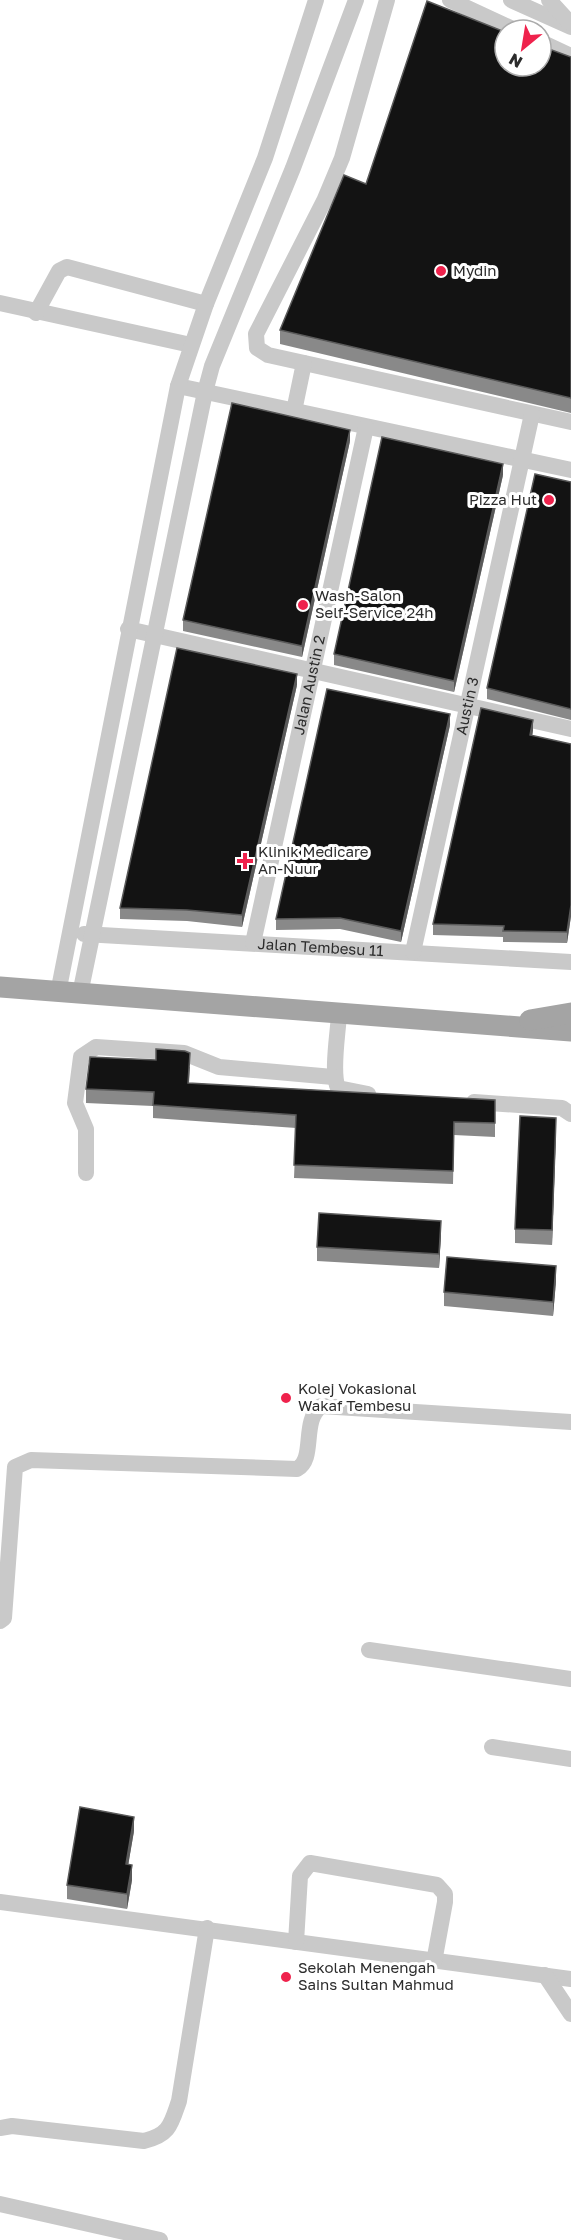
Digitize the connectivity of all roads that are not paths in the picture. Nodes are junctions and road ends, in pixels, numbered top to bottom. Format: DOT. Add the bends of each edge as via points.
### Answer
graph roads {
  1 [pos="316,0"];
  2 [pos="356,0"];
  3 [pos="387,0"];
  4 [pos="450,0"];
  5 [pos="511,0"];
  6 [pos="549,0"];
  7 [pos="493,20"];
  8 [pos="571,25"];
  9 [pos="553,48"];
  10 [pos="571,56"];
  11 [pos="0,303"];
  12 [pos="206,304"];
  13 [pos="36,313"];
  14 [pos="191,345"];
  15 [pos="304,363"];
  16 [pos="178,386"];
  17 [pos="205,392"];
  18 [pos="294,411"];
  19 [pos="532,414"];
  20 [pos="571,423"];
  21 [pos="366,427"];
  22 [pos="521,460"];
  23 [pos="571,470"];
  24 [pos="128,629"];
  25 [pos="154,635"];
  26 [pos="313,671"];
  27 [pos="467,706"];
  28 [pos="571,729"];
  29 [pos="70,933"];
  30 [pos="93,934"];
  31 [pos="253,943"];
  32 [pos="413,952"];
  33 [pos="571,962"];
  34 [pos="0,987"];
  35 [pos="58,993"];
  36 [pos="80,994"];
  37 [pos="571,1013"];
  38 [pos="339,1014"];
  39 [pos="500,1026"];
  40 [pos="571,1031"];
  41 [pos="333,1077"];
  42 [pos="386,1095"];
  43 [pos="456,1100"];
  44 [pos="571,1114"];
  45 [pos="86,1173"];
  46 [pos="571,1422"];
  47 [pos="7,1467"];
  48 [pos="4,1552"];
  49 [pos="0,1621"];
  50 [pos="369,1650"];
  51 [pos="571,1679"];
  52 [pos="492,1747"];
  53 [pos="571,1759"];
  54 [pos="0,1902"];
  55 [pos="207,1928"];
  56 [pos="296,1942"];
  57 [pos="434,1962"];
  58 [pos="545,1976"];
  59 [pos="571,1979"];
  60 [pos="571,2014"];
  61 [pos="0,2128"];
  62 [pos="0,2204"];
  63 [pos="160,2240"];
  1 -- 12 [label="street" via="265,158"];
  2 -- 17 [label="street"];
  3 -- 15 [label="street" via="342,158 256,334 257,348 268,355"];
  4 -- 7 [label="street"];
  5 -- 8 [label="street"];
  6 -- 8 [label="street"];
  9 -- 10 [label="street"];
  11 -- 13 [label="street"];
  12 -- 13 [label="street" via="67,267 59,271"];
  12 -- 14 [label="street"];
  13 -- 14 [label="street"];
  14 -- 16 [label="street"];
  15 -- 18 [label="street"];
  15 -- 19 [label="street"];
  16 -- 17 [label="street"];
  16 -- 24 [label="street"];
  17 -- 18 [label="street"];
  17 -- 25 [label="street"];
  18 -- 21 [label="street"];
  19 -- 20 [label="street"];
  19 -- 22 [label="street, Austin 3"];
  21 -- 22 [label="street"];
  21 -- 26 [label="street, Jalan Austin 2"];
  22 -- 23 [label="street"];
  22 -- 27 [label="street, Austin 3"];
  24 -- 25 [label="street"];
  24 -- 29 [label="street"];
  25 -- 26 [label="street"];
  25 -- 30 [label="street"];
  26 -- 27 [label="street"];
  26 -- 31 [label="street, Jalan Austin 2"];
  27 -- 28 [label="street"];
  27 -- 32 [label="street, Austin 3"];
  29 -- 30 [label="street, Jalan Tembesu 11"];
  29 -- 35 [label="street"];
  30 -- 31 [label="street, Jalan Tembesu 11"];
  30 -- 36 [label="street"];
  31 -- 32 [label="street, Jalan Tembesu 11"];
  32 -- 33 [label="street, Jalan Tembesu 11"];
  34 -- 35 [label="main road"];
  35 -- 36 [label="main road"];
  36 -- 38 [label="main road"];
  37 -- 39 [label="main road"];
  38 -- 39 [label="main road"];
  38 -- 41 [label="street"];
  39 -- 40 [label="main road"];
  41 -- 42 [label="street" via="338,1088 350,1093"];
  41 -- 45 [label="street" via="219,1067 184,1053 96,1047 81,1057 75,1103 86,1129"];
  43 -- 44 [label="street" via="562,1108"];
  46 -- 47 [label="street" via="321,1406 311,1418 305,1461 297,1469 30,1460"];
  47 -- 48 [label="street"];
  48 -- 49 [label="street" via="4,1618"];
  50 -- 51 [label="street"];
  52 -- 53 [label="street"];
  54 -- 55 [label="street"];
  55 -- 56 [label="street"];
  55 -- 61 [label="street" via="179,2101 171,2126 160,2138 144,2141 12,2126"];
  56 -- 57 [label="street"];
  56 -- 57 [label="street" via="300,1876 310,1863 437,1885 446,1894 446,1902"];
  57 -- 58 [label="street"];
  58 -- 59 [label="street"];
  58 -- 60 [label="street"];
  62 -- 63 [label="street"];
}
